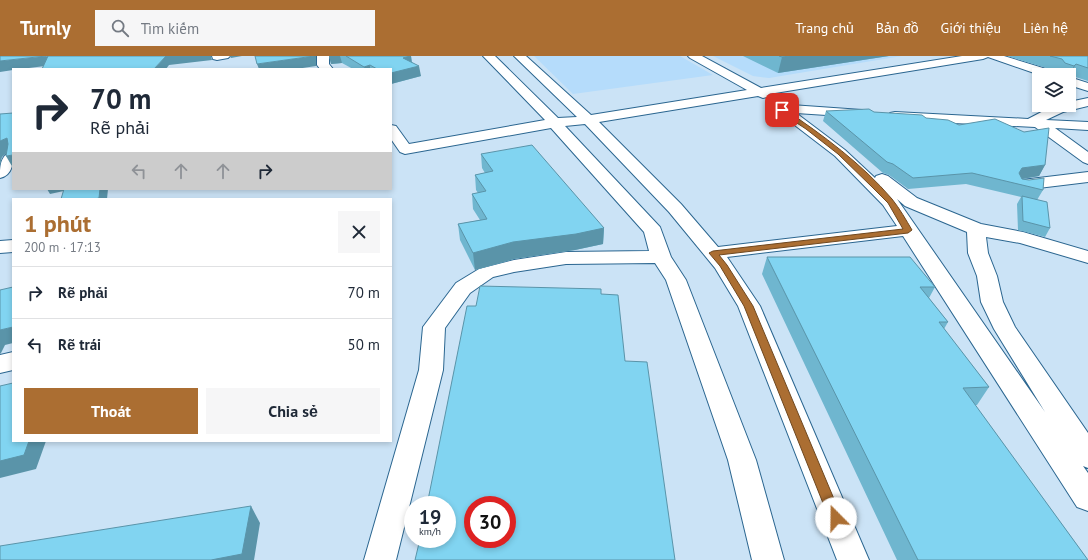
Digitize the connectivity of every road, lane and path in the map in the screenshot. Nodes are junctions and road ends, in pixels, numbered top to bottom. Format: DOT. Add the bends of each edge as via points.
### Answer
graph roads {
  1 [pos="323,56"];
  2 [pos="489,56"];
  3 [pos="520,56"];
  4 [pos="694,56"];
  5 [pos="983,56"];
  6 [pos="993,56"];
  7 [pos="326,68"];
  8 [pos="1032,69"];
  9 [pos="1076,83"];
  10 [pos="1088,87"];
  11 [pos="759,92"];
  12 [pos="1088,102"];
  13 [pos="791,110"];
  14 [pos="587,120"];
  15 [pos="554,123"];
  16 [pos="1035,124"];
  17 [pos="1088,126"];
  18 [pos="392,130"];
  19 [pos="12,157"];
  20 [pos="1088,159"];
  21 [pos="0,173"];
  22 [pos="1088,177"];
  23 [pos="1022,185"];
  24 [pos="976,229"];
  25 [pos="908,230"];
  26 [pos="12,246"];
  27 [pos="0,247"];
  28 [pos="713,253"];
  29 [pos="661,257"];
  30 [pos="1088,257"];
  31 [pos="12,361"];
  32 [pos="0,364"];
  33 [pos="1088,456"];
  34 [pos="1088,498"];
  35 [pos="380,560"];
  36 [pos="768,560"];
  37 [pos="853,560"];
  1 -- 7 [label="street"];
  2 -- 15 [label="street"];
  3 -- 14 [label="street"];
  4 -- 11 [label="street"];
  5 -- 11 [label="street"];
  6 -- 8 [label="street"];
  9 -- 10 [label="street"];
  11 -- 13 [label="street"];
  11 -- 14 [label="street"];
  12 -- 16 [label="street" via="1054,109"];
  13 -- 16 [label="street"];
  13 -- 24 [label="street" via="803,116 911,202"];
  13 -- 25 [label="street" via="782,110 840,153 875,185 890,202"];
  14 -- 15 [label="street"];
  14 -- 28 [label="street" via="675,208"];
  15 -- 18 [label="street" via="405,149"];
  15 -- 29 [label="street" via="654,231"];
  16 -- 17 [label="street"];
  16 -- 20 [label="street"];
  19 -- 21 [label="street"];
  22 -- 23 [label="street"];
  24 -- 30 [label="street" via="1023,238"];
  24 -- 33 [label="street" via="978,253 987,276 992,302 1005,329"];
  25 -- 28 [label="street"];
  25 -- 34 [label="street"];
  26 -- 27 [label="street"];
  28 -- 37 [label="street" via="749,306"];
  29 -- 35 [label="street" via="566,258 486,273 463,288 434,327 431,370"];
  29 -- 36 [label="street" via="676,280 742,460"];
  31 -- 32 [label="street"];
}
